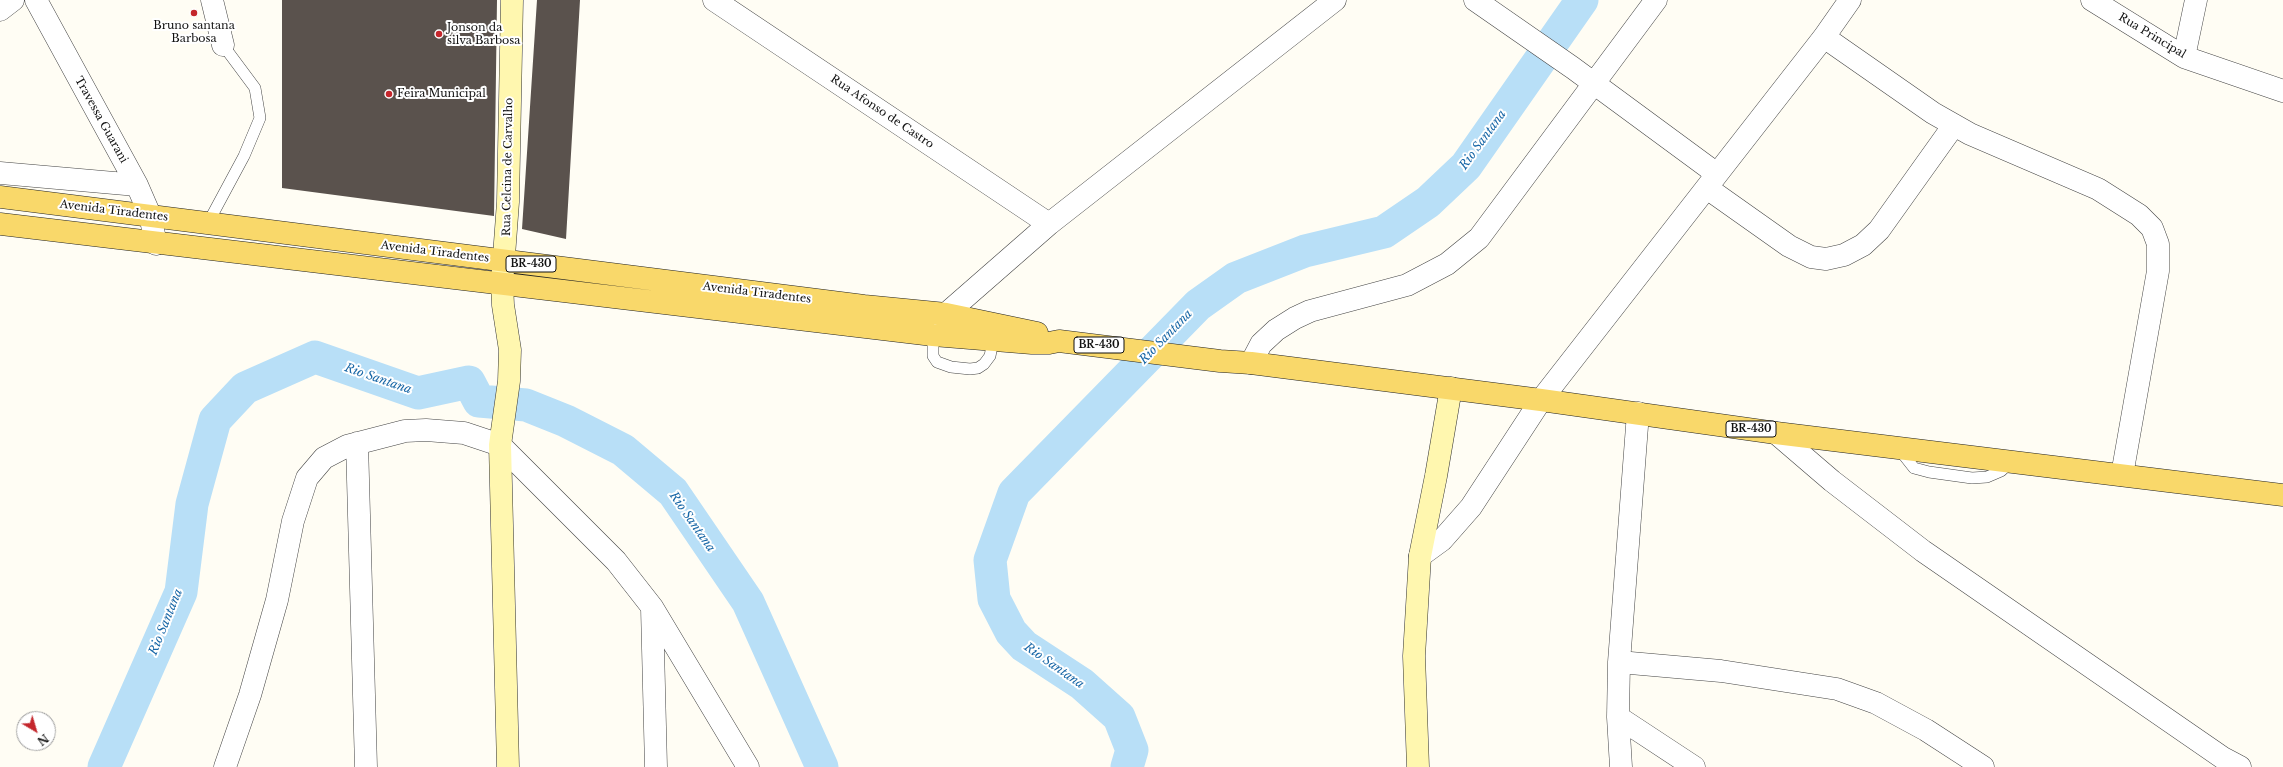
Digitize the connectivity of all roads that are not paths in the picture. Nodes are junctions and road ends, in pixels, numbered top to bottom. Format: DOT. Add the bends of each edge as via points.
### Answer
graph roads {
  1 [pos="12,0"];
  2 [pos="36,0"];
  3 [pos="212,0"];
  4 [pos="512,0"];
  5 [pos="714,0"];
  6 [pos="1335,0"];
  7 [pos="1475,0"];
  8 [pos="1656,0"];
  9 [pos="1850,0"];
  10 [pos="2092,0"];
  11 [pos="2196,0"];
  12 [pos="0,10"];
  13 [pos="1824,37"];
  14 [pos="223,45"];
  15 [pos="2184,57"];
  16 [pos="1594,83"];
  17 [pos="2283,91"];
  18 [pos="1954,125"];
  19 [pos="0,173"];
  20 [pos="1712,181"];
  21 [pos="137,185"];
  22 [pos="0,197"];
  23 [pos="150,215"];
  24 [pos="208,223"];
  25 [pos="0,224"];
  26 [pos="1049,224"];
  27 [pos="156,244"];
  28 [pos="505,261"];
  29 [pos="502,283"];
  30 [pos="946,314"];
  31 [pos="994,332"];
  32 [pos="933,335"];
  33 [pos="1252,363"];
  34 [pos="1451,388"];
  35 [pos="1541,400"];
  36 [pos="1638,413"];
  37 [pos="1776,433"];
  38 [pos="357,443"];
  39 [pos="500,444"];
  40 [pos="2122,475"];
  41 [pos="2283,495"];
  42 [pos="1420,556"];
  43 [pos="652,607"];
  44 [pos="1619,662"];
  45 [pos="1618,717"];
  46 [pos="2226,764"];
  47 [pos="224,767"];
  48 [pos="366,767"];
  49 [pos="508,767"];
  50 [pos="656,767"];
  51 [pos="748,767"];
  52 [pos="1418,767"];
  53 [pos="1621,767"];
  54 [pos="1694,767"];
  55 [pos="1983,767"];
  1 -- 12 [label="street"];
  2 -- 21 [label="street, Travessa Guarani"];
  3 -- 14 [label="street"];
  4 -- 28 [label="street, Rua Celcina de Carvalho"];
  5 -- 26 [label="street, Rua Afonso de Castro"];
  6 -- 26 [label="street"];
  7 -- 16 [label="street"];
  8 -- 16 [label="street"];
  9 -- 13 [label="street"];
  10 -- 15 [label="street, Rua Principal"];
  11 -- 15 [label="street"];
  13 -- 18 [label="street" via="1904,94"];
  13 -- 20 [label="street"];
  14 -- 24 [label="lane" via="255,88 260,118 244,156"];
  15 -- 17 [label="street, Rua Principal"];
  16 -- 20 [label="street"];
  16 -- 33 [label="street" via="1474,242 1447,264 1406,285 1310,311 1296,318 1276,330 1261,344"];
  18 -- 20 [label="street" via="1879,230 1863,245 1844,255 1826,259 1811,257 1789,246"];
  18 -- 40 [label="street" via="2098,189 2139,216 2152,228 2158,244 2158,271"];
  19 -- 21 [label="street"];
  20 -- 35 [label="street"];
  21 -- 23 [label="street, Travessa Guarani"];
  22 -- 23 [label="main road, Avenida Tiradentes / BR-430"];
  23 -- 24 [label="main road, Avenida Tiradentes / BR-430"];
  23 -- 27 [label="street, Travessa Guarani"];
  24 -- 28 [label="main road, Avenida Tiradentes / BR-430"];
  25 -- 27 [label="main road, BR-430"];
  26 -- 30 [label="street"];
  27 -- 29 [label="main road, BR-430"];
  28 -- 29 [label="street, Rua Celcina de Carvalho"];
  28 -- 30 [label="main road, Avenida Tiradentes / BR-430"];
  29 -- 32 [label="main road, BR-430"];
  29 -- 39 [label="street, Rua Celcina de Carvalho" via="510,350 509,381"];
  30 -- 31 [label="main road, Avenida Tiradentes / BR-430"];
  30 -- 32 [label="street"];
  31 -- 32 [label="main road, BR-430"];
  31 -- 32 [label="lane" via="990,356 978,368 970,369 950,367 937,362 933,356"];
  31 -- 33 [label="main road, Avenida Tiradentes / BR-430" via="1043,334 1059,341"];
  33 -- 34 [label="main road, BR-430"];
  34 -- 35 [label="main road, BR-430"];
  34 -- 42 [label="street"];
  35 -- 36 [label="main road, BR-430"];
  35 -- 42 [label="street" via="1471,507 1442,540"];
  36 -- 37 [label="main road, BR-430"];
  36 -- 44 [label="street"];
  37 -- 40 [label="main road, BR-430"];
  37 -- 46 [label="street" via="1832,481 1923,551"];
  38 -- 39 [label="street" via="404,431 426,430 464,433"];
  38 -- 47 [label="street" via="324,458 312,471 303,487 293,521 276,607 250,695"];
  38 -- 48 [label="street"];
  39 -- 43 [label="street" via="616,561"];
  39 -- 49 [label="street, Rua Celcina de Carvalho"];
  40 -- 41 [label="main road, BR-430"];
  42 -- 52 [label="street" via="1414,656"];
  43 -- 50 [label="street"];
  43 -- 51 [label="street"];
  44 -- 45 [label="street"];
  44 -- 55 [label="street" via="1728,672 1837,689 1876,703 1926,730"];
  45 -- 53 [label="street"];
  45 -- 54 [label="street"];
}
